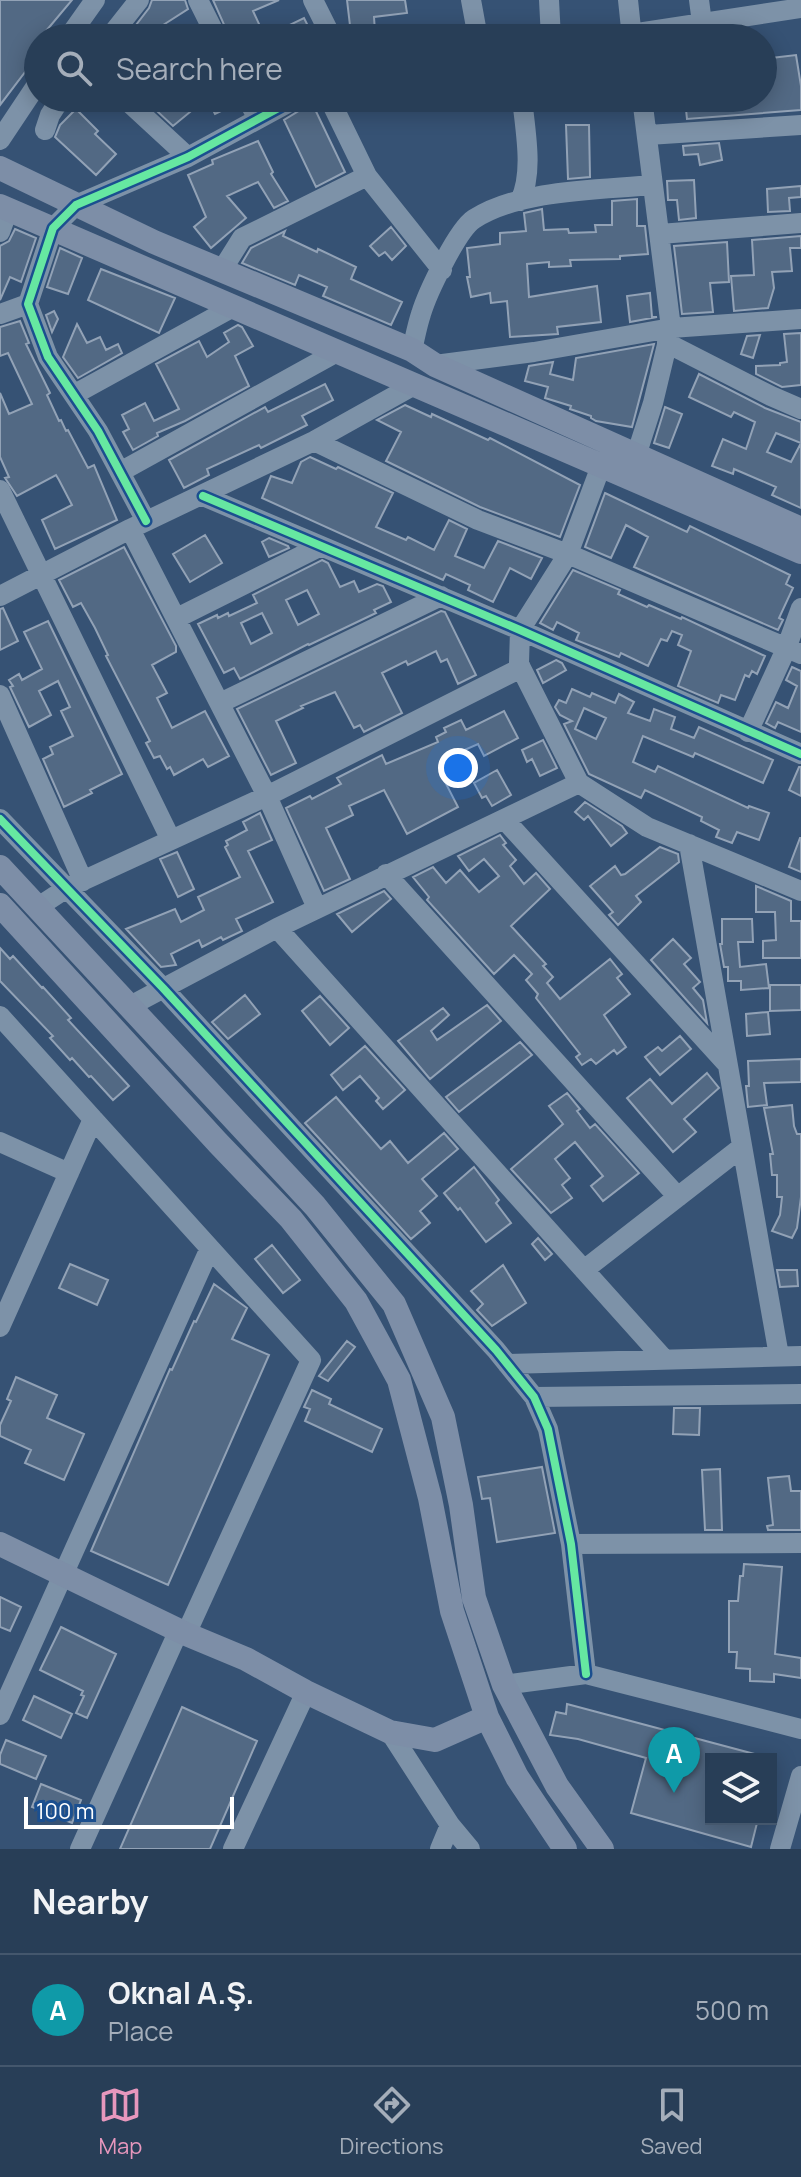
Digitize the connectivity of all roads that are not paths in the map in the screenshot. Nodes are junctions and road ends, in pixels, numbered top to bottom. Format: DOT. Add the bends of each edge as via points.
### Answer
graph roads {
  1 [pos="95,0"];
  2 [pos="139,0"];
  3 [pos="198,0"];
  4 [pos="313,0"];
  5 [pos="471,0"];
  6 [pos="549,0"];
  7 [pos="628,0"];
  8 [pos="699,0"];
  9 [pos="801,8"];
  10 [pos="702,23"];
  11 [pos="78,24"];
  12 [pos="120,24"];
  13 [pos="210,24"];
  14 [pos="325,24"];
  15 [pos="475,24"];
  16 [pos="550,24"];
  17 [pos="630,24"];
  18 [pos="697,24"];
  19 [pos="24,104"];
  20 [pos="52,112"];
  21 [pos="139,112"];
  22 [pos="254,112"];
  23 [pos="271,112"];
  24 [pos="336,112"];
  25 [pos="523,112"];
  26 [pos="644,112"];
  27 [pos="258,119"];
  28 [pos="801,125"];
  29 [pos="45,130"];
  30 [pos="648,135"];
  31 [pos="0,140"];
  32 [pos="188,157"];
  33 [pos="0,168"];
  34 [pos="367,176"];
  35 [pos="653,185"];
  36 [pos="520,201"];
  37 [pos="76,205"];
  38 [pos="3,216"];
  39 [pos="801,223"];
  40 [pos="53,228"];
  41 [pos="660,234"];
  42 [pos="222,270"];
  43 [pos="442,270"];
  44 [pos="28,304"];
  45 [pos="235,306"];
  46 [pos="0,314"];
  47 [pos="801,319"];
  48 [pos="669,336"];
  49 [pos="412,350"];
  50 [pos="337,352"];
  51 [pos="435,365"];
  52 [pos="416,384"];
  53 [pos="75,394"];
  54 [pos="801,409"];
  55 [pos="314,441"];
  56 [pos="636,456"];
  57 [pos="601,466"];
  58 [pos="120,472"];
  59 [pos="0,490"];
  60 [pos="203,496"];
  61 [pos="138,525"];
  62 [pos="801,529"];
  63 [pos="321,546"];
  64 [pos="801,552"];
  65 [pos="568,554"];
  66 [pos="42,574"];
  67 [pos="0,596"];
  68 [pos="441,596"];
  69 [pos="801,608"];
  70 [pos="177,618"];
  71 [pos="520,630"];
  72 [pos="794,652"];
  73 [pos="521,668"];
  74 [pos="0,695"];
  75 [pos="220,703"];
  76 [pos="748,732"];
  77 [pos="801,754"];
  78 [pos="579,783"];
  79 [pos="267,796"];
  80 [pos="0,819"];
  81 [pos="504,819"];
  82 [pos="171,840"];
  83 [pos="689,844"];
  84 [pos="0,867"];
  85 [pos="386,874"];
  86 [pos="75,884"];
  87 [pos="801,891"];
  88 [pos="0,905"];
  89 [pos="38,907"];
  90 [pos="317,908"];
  91 [pos="277,928"];
  92 [pos="163,988"];
  93 [pos="130,1006"];
  94 [pos="0,1016"];
  95 [pos="728,1064"];
  96 [pos="93,1119"];
  97 [pos="0,1142"];
  98 [pos="742,1147"];
  99 [pos="69,1173"];
  100 [pos="678,1197"];
  101 [pos="210,1248"];
  102 [pos="584,1270"];
  103 [pos="0,1327"];
  104 [pos="779,1356"];
  105 [pos="801,1356"];
  106 [pos="664,1359"];
  107 [pos="507,1364"];
  108 [pos="801,1394"];
  109 [pos="534,1397"];
  110 [pos="801,1543"];
  111 [pos="0,1544"];
  112 [pos="571,1544"];
  113 [pos="63,1575"];
  114 [pos="182,1632"];
  115 [pos="586,1674"];
  116 [pos="504,1685"];
  117 [pos="306,1692"];
  118 [pos="0,1715"];
  119 [pos="487,1717"];
  120 [pos="801,1729"];
  121 [pos="390,1732"];
  122 [pos="801,1776"];
  123 [pos="450,1825"];
  124 [pos="80,1849"];
  125 [pos="233,1849"];
  126 [pos="440,1849"];
  127 [pos="470,1849"];
  128 [pos="565,1849"];
  129 [pos="602,1849"];
  130 [pos="780,1849"];
  1 -- 11 [label="street"];
  2 -- 12 [label="street"];
  3 -- 13 [label="street"];
  4 -- 14 [label="street"];
  5 -- 15 [label="street"];
  6 -- 16 [label="street"];
  7 -- 17 [label="street"];
  8 -- 10 [label="street"];
  9 -- 10 [label="street"];
  10 -- 18 [label="street"];
  19 -- 31 [label="street"];
  20 -- 29 [label="street"];
  21 -- 32 [label="street"];
  22 -- 27 [label="street"];
  23 -- 27 [label="street"];
  24 -- 34 [label="street"];
  25 -- 36 [label="street" via="527,147"];
  26 -- 30 [label="street"];
  27 -- 32 [label="street"];
  28 -- 30 [label="street"];
  30 -- 35 [label="street"];
  32 -- 37 [label="street"];
  33 -- 37 [label="main road"];
  34 -- 42 [label="street" via="242,238"];
  34 -- 43 [label="street"];
  35 -- 36 [label="street"];
  35 -- 41 [label="street"];
  36 -- 43 [label="street" via="472,220"];
  37 -- 40 [label="street"];
  37 -- 42 [label="main road"];
  38 -- 40 [label="main road"];
  39 -- 41 [label="street"];
  40 -- 44 [label="street"];
  40 -- 45 [label="main road"];
  41 -- 48 [label="street"];
  42 -- 49 [label="main road"];
  43 -- 49 [label="street" via="420,315"];
  44 -- 46 [label="street"];
  44 -- 53 [label="street" via="48,357"];
  45 -- 50 [label="main road"];
  45 -- 53 [label="street"];
  47 -- 48 [label="street"];
  48 -- 51 [label="street"];
  48 -- 54 [label="street"];
  48 -- 56 [label="street"];
  49 -- 51 [label="main road"];
  50 -- 52 [label="main road"];
  50 -- 58 [label="street"];
  51 -- 56 [label="main road"];
  52 -- 55 [label="street"];
  52 -- 57 [label="main road"];
  53 -- 58 [label="street"];
  55 -- 60 [label="street"];
  55 -- 65 [label="street" via="478,520"];
  56 -- 62 [label="main road"];
  57 -- 64 [label="main road"];
  57 -- 65 [label="street"];
  58 -- 61 [label="street"];
  59 -- 66 [label="street"];
  60 -- 61 [label="street"];
  60 -- 63 [label="street"];
  61 -- 66 [label="street"];
  61 -- 70 [label="street"];
  63 -- 68 [label="street"];
  63 -- 70 [label="street"];
  65 -- 71 [label="street"];
  65 -- 72 [label="street"];
  66 -- 67 [label="street"];
  66 -- 82 [label="street"];
  68 -- 71 [label="street"];
  68 -- 75 [label="street"];
  69 -- 72 [label="street"];
  70 -- 75 [label="street"];
  71 -- 73 [label="street"];
  71 -- 76 [label="street"];
  72 -- 76 [label="street"];
  73 -- 78 [label="street"];
  73 -- 79 [label="street"];
  74 -- 86 [label="street"];
  75 -- 79 [label="street"];
  76 -- 77 [label="street"];
  78 -- 81 [label="street"];
  78 -- 83 [label="street" via="647,827"];
  79 -- 82 [label="street"];
  79 -- 90 [label="street"];
  80 -- 86 [label="street"];
  81 -- 85 [label="street"];
  81 -- 95 [label="street"];
  82 -- 86 [label="street"];
  83 -- 87 [label="street"];
  83 -- 95 [label="street"];
  84 -- 89 [label="main road"];
  85 -- 90 [label="street"];
  85 -- 100 [label="street"];
  86 -- 89 [label="street"];
  86 -- 92 [label="street"];
  88 -- 119 [label="main road" via="291,1219 356,1301 399,1380 452,1611"];
  89 -- 93 [label="main road"];
  90 -- 91 [label="street"];
  91 -- 92 [label="street"];
  91 -- 102 [label="street"];
  92 -- 93 [label="street"];
  92 -- 107 [label="street"];
  93 -- 116 [label="main road" via="315,1206 394,1304 443,1417 474,1598"];
  94 -- 96 [label="street"];
  95 -- 98 [label="street"];
  96 -- 99 [label="street"];
  96 -- 101 [label="street"];
  97 -- 99 [label="street"];
  98 -- 100 [label="street"];
  98 -- 104 [label="street"];
  99 -- 103 [label="street"];
  100 -- 102 [label="street"];
  101 -- 113 [label="street"];
  101 -- 114 [label="street" via="311,1360"];
  102 -- 106 [label="street"];
  104 -- 105 [label="street"];
  104 -- 106 [label="street"];
  106 -- 107 [label="street"];
  107 -- 109 [label="street"];
  108 -- 109 [label="street"];
  109 -- 112 [label="street" via="548,1429"];
  110 -- 112 [label="street"];
  111 -- 113 [label="main road"];
  112 -- 115 [label="street"];
  113 -- 114 [label="main road"];
  113 -- 118 [label="street"];
  114 -- 117 [label="main road"];
  114 -- 124 [label="street"];
  115 -- 116 [label="street"];
  115 -- 120 [label="street"];
  116 -- 129 [label="main road" via="557,1786"];
  117 -- 121 [label="main road"];
  117 -- 125 [label="street"];
  119 -- 121 [label="main road" via="435,1740"];
  119 -- 128 [label="main road" via="517,1777"];
  121 -- 123 [label="street"];
  122 -- 130 [label="street"];
  123 -- 126 [label="street"];
  123 -- 127 [label="street"];
}
